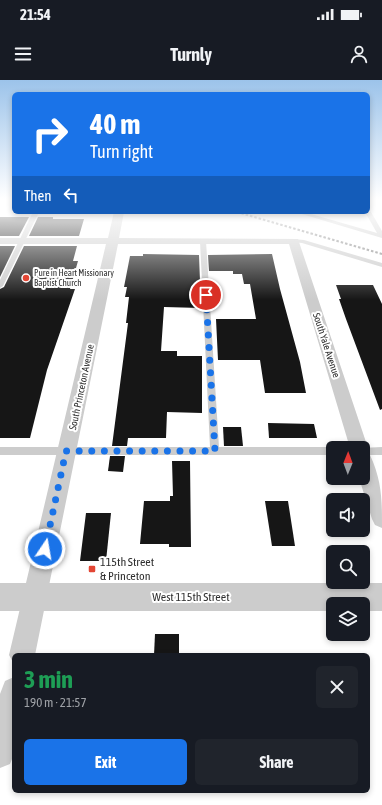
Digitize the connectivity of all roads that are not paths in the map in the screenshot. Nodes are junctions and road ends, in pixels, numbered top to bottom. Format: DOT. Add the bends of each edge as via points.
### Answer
graph roads {
  1 [pos="25,233"];
  2 [pos="115,233"];
  3 [pos="371,233"];
  4 [pos="382,236"];
  5 [pos="0,241"];
  6 [pos="21,241"];
  7 [pos="113,241"];
  8 [pos="203,241"];
  9 [pos="294,241"];
  10 [pos="382,264"];
  11 [pos="0,286"];
  12 [pos="357,441"];
  13 [pos="0,451"];
  14 [pos="66,451"];
  15 [pos="215,451"];
  16 [pos="326,451"];
  17 [pos="370,451"];
  18 [pos="382,451"];
  19 [pos="370,482"];
  20 [pos="382,519"];
  21 [pos="0,597"];
  22 [pos="34,597"];
  23 [pos="382,597"];
  24 [pos="22,653"];
  25 [pos="12,699"];
  26 [pos="0,754"];
  1 -- 6 [label="lane"];
  2 -- 7 [label="street, South Princeton Avenue"];
  3 -- 4 [label="lane"];
  5 -- 6 [label="street"];
  6 -- 7 [label="street"];
  6 -- 11 [label="lane"];
  7 -- 8 [label="street"];
  7 -- 14 [label="street, South Princeton Avenue"];
  8 -- 9 [label="street"];
  8 -- 15 [label="lane"];
  9 -- 10 [label="lane" via="302,241"];
  9 -- 12 [label="street, South Yale Avenue"];
  13 -- 14 [label="lane"];
  14 -- 15 [label="lane"];
  14 -- 22 [label="street, South Princeton Avenue"];
  15 -- 16 [label="lane"];
  17 -- 18 [label="lane"];
  19 -- 20 [label="street"];
  21 -- 22 [label="street, West 115th Street"];
  22 -- 23 [label="street, West 115th Street"];
  22 -- 24 [label="street, South Princeton Avenue"];
  25 -- 26 [label="street"];
}
